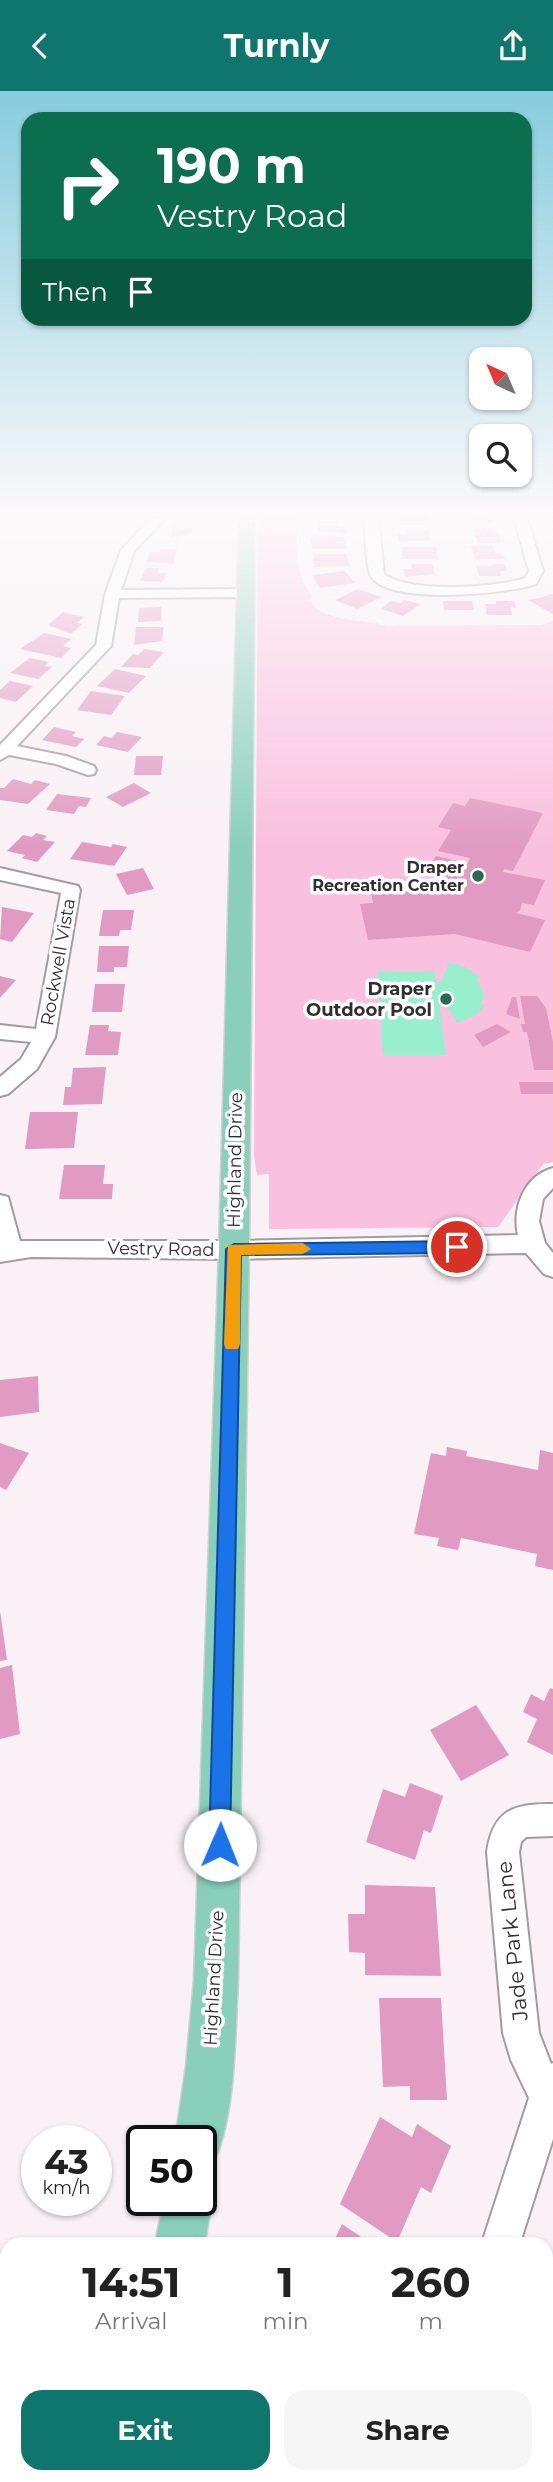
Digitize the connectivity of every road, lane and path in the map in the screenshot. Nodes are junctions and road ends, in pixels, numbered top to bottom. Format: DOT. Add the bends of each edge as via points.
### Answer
graph roads {
  1 [pos="108,626"];
  2 [pos="244,626"];
  3 [pos="3,752"];
  4 [pos="88,769"];
  5 [pos="0,874"];
  6 [pos="0,1031"];
  7 [pos="45,1037"];
  8 [pos="0,1089"];
  9 [pos="553,1176"];
  10 [pos="0,1203"];
  11 [pos="532,1244"];
  12 [pos="234,1249"];
  13 [pos="5,1252"];
  14 [pos="553,1268"];
  15 [pos="553,1820"];
  16 [pos="551,2088"];
  17 [pos="201,2125"];
  18 [pos="185,2216"];
  19 [pos="181,2237"];
  20 [pos="503,2237"];
  1 -- 3 [label="street" via="99,652"];
  2 -- 12 [label="main road, Highland Drive"];
  3 -- 4 [label="street"];
  5 -- 7 [label="street, Rockwell Vista" via="71,890"];
  6 -- 7 [label="street"];
  7 -- 8 [label="street, Rockwell Vista" via="29,1064"];
  9 -- 11 [label="street" via="542,1182 529,1200 526,1222"];
  10 -- 13 [label="street"];
  11 -- 12 [label="street, Vestry Road"];
  11 -- 14 [label="street"];
  12 -- 13 [label="street, Vestry Road"];
  12 -- 17 [label="main road, Highland Drive" via="216,1980"];
  15 -- 16 [label="street, Jade Park Lane" via="531,1819 513,1826 504,1839 503,1852 521,2033 529,2060"];
  16 -- 20 [label="street"];
  18 -- 19 [label="main road"];
}
